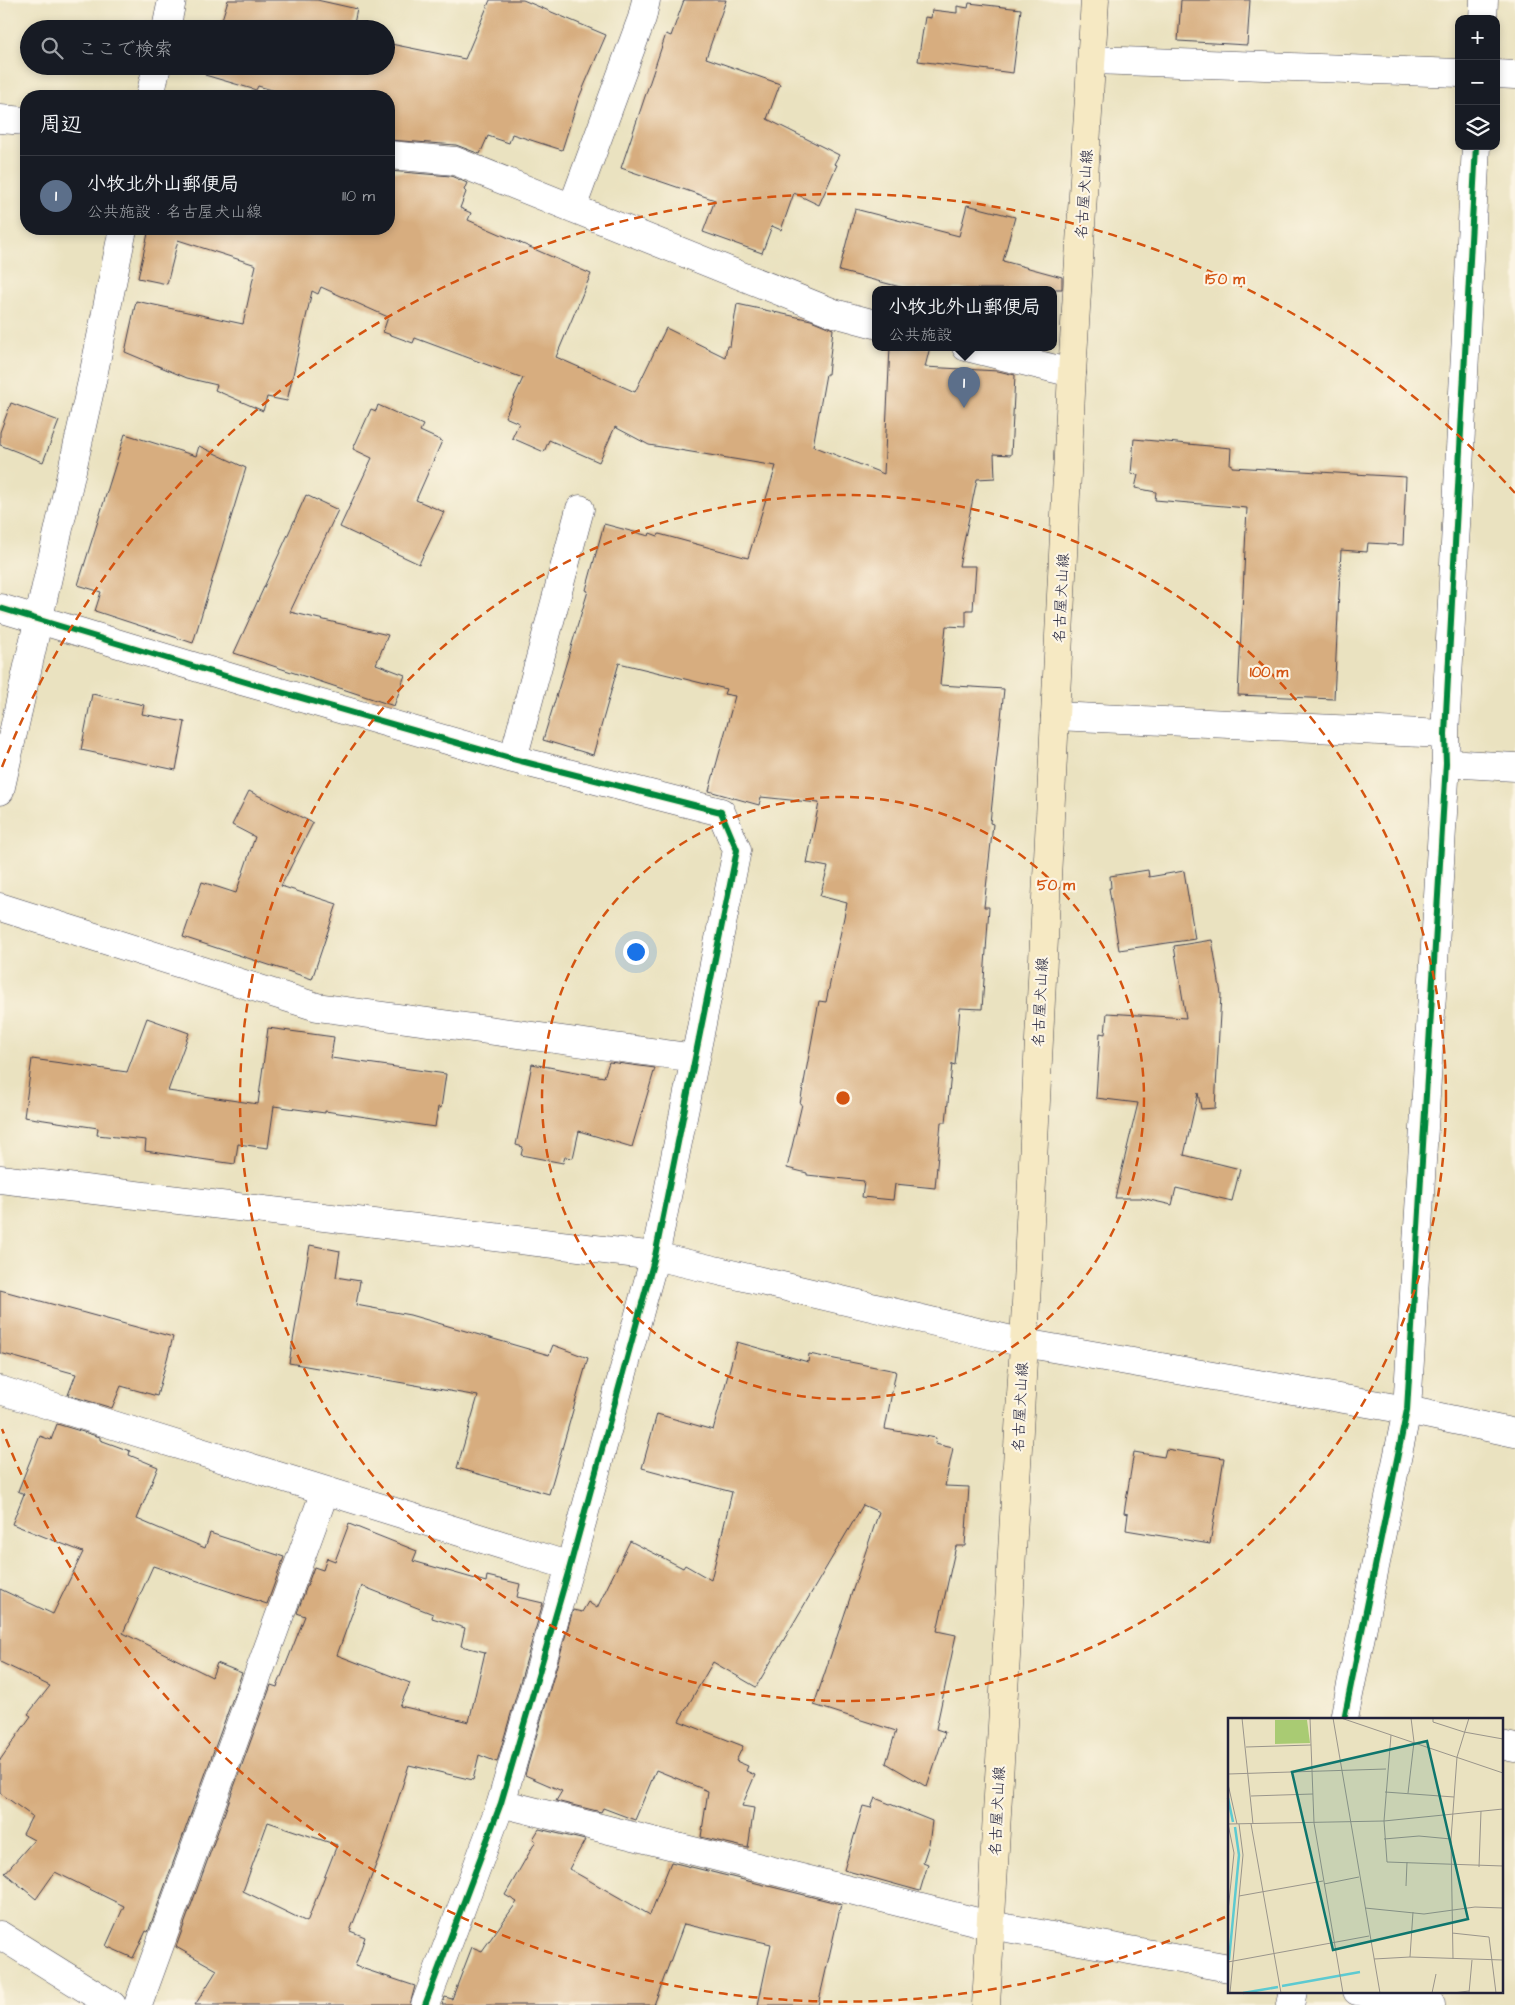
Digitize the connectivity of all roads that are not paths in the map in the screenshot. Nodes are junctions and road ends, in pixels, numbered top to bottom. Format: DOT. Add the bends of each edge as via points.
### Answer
graph roads {
  1 [pos="172,0"];
  2 [pos="646,0"];
  3 [pos="1095,0"];
  4 [pos="1484,0"];
  5 [pos="1483,15"];
  6 [pos="168,20"];
  7 [pos="1093,60"];
  8 [pos="1455,73"];
  9 [pos="1500,74"];
  10 [pos="155,75"];
  11 [pos="1515,75"];
  12 [pos="151,90"];
  13 [pos="0,119"];
  14 [pos="20,121"];
  15 [pos="1476,150"];
  16 [pos="395,156"];
  17 [pos="572,208"];
  18 [pos="122,235"];
  19 [pos="872,323"];
  20 [pos="982,351"];
  21 [pos="1072,373"];
  22 [pos="580,509"];
  23 [pos="0,608"];
  24 [pos="38,620"];
  25 [pos="1055,716"];
  26 [pos="1444,734"];
  27 [pos="512,759"];
  28 [pos="1446,764"];
  29 [pos="1515,767"];
  30 [pos="0,791"];
  31 [pos="0,907"];
  32 [pos="696,1058"];
  33 [pos="0,1179"];
  34 [pos="655,1256"];
  35 [pos="1024,1343"];
  36 [pos="0,1390"];
  37 [pos="1407,1410"];
  38 [pos="1515,1433"];
  39 [pos="325,1491"];
  40 [pos="570,1566"];
  41 [pos="1351,1717"];
  42 [pos="1502,1745"];
  43 [pos="1515,1748"];
  44 [pos="502,1803"];
  45 [pos="990,1925"];
  46 [pos="0,1934"];
  47 [pos="1228,1968"];
  48 [pos="1293,1992"];
  49 [pos="1362,1992"];
  50 [pos="112,2005"];
  51 [pos="138,2005"];
  52 [pos="425,2005"];
  53 [pos="986,2005"];
  54 [pos="1290,2005"];
  55 [pos="1431,2005"];
  1 -- 6 [label="street"];
  2 -- 17 [label="street"];
  3 -- 7 [label="main road, 名古屋犬山線"];
  4 -- 5 [label="street"];
  7 -- 8 [label="street"];
  7 -- 21 [label="main road, 名古屋犬山線"];
  9 -- 11 [label="street"];
  10 -- 12 [label="street"];
  13 -- 14 [label="street"];
  15 -- 26 [label="street"];
  16 -- 17 [label="street" via="455,161"];
  17 -- 19 [label="street" via="834,313"];
  18 -- 24 [label="street"];
  20 -- 21 [label="street"];
  21 -- 25 [label="main road, 名古屋犬山線"];
  22 -- 27 [label="street"];
  23 -- 24 [label="street"];
  24 -- 27 [label="street"];
  24 -- 30 [label="street"];
  25 -- 26 [label="street"];
  25 -- 35 [label="main road, 名古屋犬山線"];
  26 -- 28 [label="street"];
  27 -- 32 [label="street" via="721,812 737,850"];
  28 -- 29 [label="street"];
  28 -- 37 [label="street"];
  31 -- 32 [label="street" via="317,1007"];
  32 -- 34 [label="street"];
  33 -- 34 [label="street"];
  34 -- 35 [label="street"];
  34 -- 40 [label="street"];
  35 -- 37 [label="street"];
  35 -- 45 [label="main road, 名古屋犬山線"];
  36 -- 39 [label="street"];
  37 -- 38 [label="street"];
  37 -- 41 [label="street"];
  39 -- 40 [label="street"];
  39 -- 51 [label="street"];
  40 -- 44 [label="street"];
  42 -- 43 [label="street"];
  44 -- 45 [label="street"];
  44 -- 52 [label="street"];
  45 -- 47 [label="street"];
  45 -- 53 [label="main road, 名古屋犬山線"];
  46 -- 50 [label="street"];
  48 -- 54 [label="street"];
  49 -- 55 [label="street"];
}
